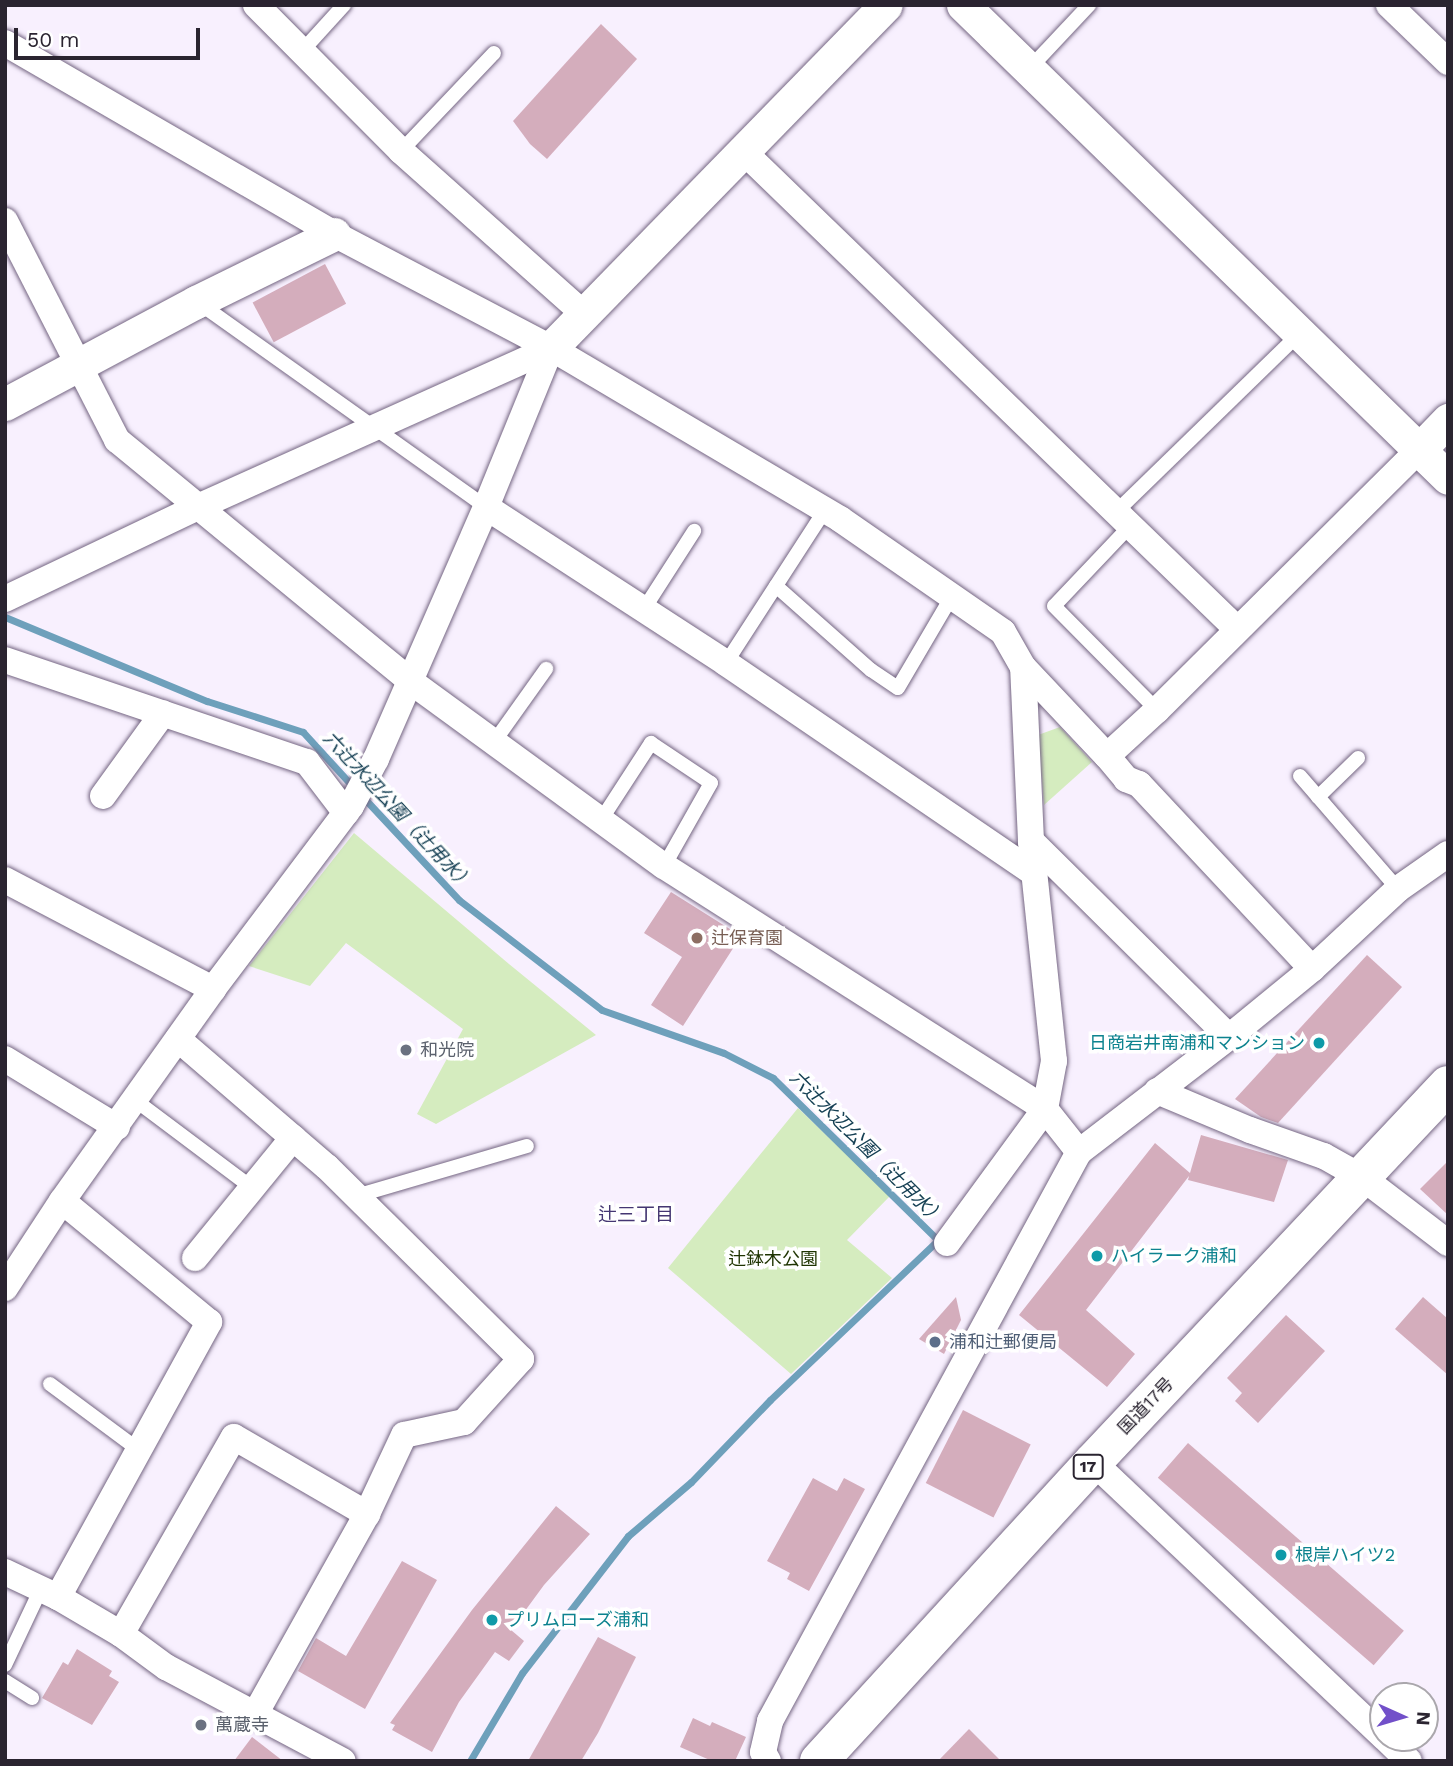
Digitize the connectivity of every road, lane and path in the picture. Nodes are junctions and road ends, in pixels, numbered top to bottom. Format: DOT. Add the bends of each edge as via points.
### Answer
graph roads {
  1 [pos="256,5"];
  2 [pos="344,5"];
  3 [pos="886,5"];
  4 [pos="963,5"];
  5 [pos="1089,5"];
  6 [pos="1389,5"];
  7 [pos="5,43"];
  8 [pos="303,50"];
  9 [pos="494,53"];
  10 [pos="1448,62"];
  11 [pos="1029,69"];
  12 [pos="401,150"];
  13 [pos="744,152"];
  14 [pos="5,221"];
  15 [pos="334,234"];
  16 [pos="196,302"];
  17 [pos="585,315"];
  18 [pos="1299,334"];
  19 [pos="551,348"];
  20 [pos="79,366"];
  21 [pos="5,404"];
  22 [pos="1448,420"];
  23 [pos="377,427"];
  24 [pos="1419,450"];
  25 [pos="1448,478"];
  26 [pos="200,506"];
  27 [pos="486,507"];
  28 [pos="825,510"];
  29 [pos="1123,519"];
  30 [pos="694,531"];
  31 [pos="776,586"];
  32 [pos="952,596"];
  33 [pos="5,599"];
  34 [pos="644,609"];
  35 [pos="1237,629"];
  36 [pos="5,660"];
  37 [pos="726,663"];
  38 [pos="1023,667"];
  39 [pos="545,669"];
  40 [pos="410,681"];
  41 [pos="1157,710"];
  42 [pos="163,713"];
  43 [pos="494,742"];
  44 [pos="1107,755"];
  45 [pos="1358,758"];
  46 [pos="1300,776"];
  47 [pos="103,796"];
  48 [pos="1318,797"];
  49 [pos="346,813"];
  50 [pos="601,820"];
  51 [pos="1031,841"];
  52 [pos="1448,854"];
  53 [pos="664,866"];
  54 [pos="1034,873"];
  55 [pos="5,880"];
  56 [pos="1398,888"];
  57 [pos="1312,969"];
  58 [pos="213,989"];
  59 [pos="1229,1038"];
  60 [pos="178,1039"];
  61 [pos="5,1059"];
  62 [pos="1448,1085"];
  63 [pos="1157,1091"];
  64 [pos="135,1100"];
  65 [pos="1045,1109"];
  66 [pos="117,1127"];
  67 [pos="293,1138"];
  68 [pos="527,1146"];
  69 [pos="1079,1152"];
  70 [pos="1363,1178"];
  71 [pos="252,1188"];
  72 [pos="356,1196"];
  73 [pos="62,1201"];
  74 [pos="947,1243"];
  75 [pos="1448,1243"];
  76 [pos="195,1258"];
  77 [pos="5,1288"];
  78 [pos="50,1384"];
  79 [pos="139,1450"];
  80 [pos="1093,1462"];
  81 [pos="367,1514"];
  82 [pos="5,1572"];
  83 [pos="50,1593"];
  84 [pos="121,1634"];
  85 [pos="5,1665"];
  86 [pos="5,1681"];
  87 [pos="32,1698"];
  88 [pos="256,1713"];
  89 [pos="1369,1723"];
  90 [pos="343,1761"];
  91 [pos="768,1761"];
  92 [pos="819,1761"];
  1 -- 8 [label="street"];
  2 -- 8 [label="lane"];
  3 -- 13 [label="street"];
  4 -- 11 [label="street"];
  5 -- 11 [label="lane"];
  6 -- 10 [label="street"];
  7 -- 15 [label="street"];
  8 -- 12 [label="street"];
  9 -- 12 [label="lane"];
  11 -- 18 [label="street"];
  12 -- 17 [label="street"];
  13 -- 17 [label="street"];
  13 -- 29 [label="street"];
  14 -- 20 [label="street"];
  15 -- 16 [label="street"];
  15 -- 19 [label="street"];
  16 -- 20 [label="street"];
  16 -- 23 [label="lane"];
  17 -- 19 [label="street"];
  18 -- 24 [label="street"];
  18 -- 29 [label="lane"];
  19 -- 23 [label="street"];
  19 -- 27 [label="street"];
  19 -- 28 [label="street"];
  20 -- 21 [label="street"];
  20 -- 26 [label="street" via="117,440"];
  22 -- 24 [label="street"];
  23 -- 26 [label="street"];
  23 -- 27 [label="lane"];
  24 -- 25 [label="street"];
  24 -- 35 [label="street"];
  26 -- 33 [label="street"];
  26 -- 40 [label="street"];
  27 -- 34 [label="street"];
  27 -- 40 [label="street"];
  28 -- 31 [label="lane"];
  28 -- 32 [label="street"];
  29 -- 35 [label="street"];
  29 -- 41 [label="lane" via="1054,606"];
  30 -- 34 [label="lane"];
  31 -- 32 [label="lane" via="871,670 898,688"];
  31 -- 37 [label="lane"];
  32 -- 38 [label="street" via="1003,632"];
  34 -- 37 [label="street"];
  35 -- 41 [label="street"];
  36 -- 42 [label="street"];
  37 -- 54 [label="street"];
  38 -- 44 [label="street"];
  38 -- 51 [label="street"];
  39 -- 43 [label="lane"];
  40 -- 43 [label="street"];
  40 -- 49 [label="street"];
  41 -- 44 [label="street"];
  42 -- 47 [label="street"];
  42 -- 49 [label="street" via="307,762"];
  43 -- 50 [label="street"];
  44 -- 57 [label="street"];
  45 -- 48 [label="lane"];
  46 -- 48 [label="lane"];
  48 -- 56 [label="lane"];
  49 -- 58 [label="street"];
  50 -- 53 [label="street"];
  50 -- 53 [label="lane" via="652,743 711,783"];
  51 -- 54 [label="street"];
  51 -- 59 [label="street"];
  52 -- 56 [label="street"];
  53 -- 65 [label="street"];
  54 -- 65 [label="street" via="1054,1061"];
  55 -- 58 [label="street"];
  56 -- 57 [label="street"];
  57 -- 59 [label="street"];
  58 -- 60 [label="street"];
  59 -- 63 [label="street"];
  60 -- 64 [label="street"];
  60 -- 67 [label="street"];
  61 -- 66 [label="street"];
  62 -- 70 [label="highway, 国道17号 / 17"];
  63 -- 69 [label="street"];
  63 -- 70 [label="street" via="1324,1156"];
  64 -- 66 [label="street"];
  64 -- 71 [label="lane"];
  65 -- 69 [label="street"];
  65 -- 74 [label="street"];
  66 -- 73 [label="street"];
  67 -- 71 [label="street"];
  67 -- 72 [label="street"];
  68 -- 72 [label="lane"];
  69 -- 91 [label="street" via="770,1721 763,1752"];
  70 -- 75 [label="street"];
  70 -- 80 [label="highway, 国道17号 / 17"];
  71 -- 76 [label="street"];
  72 -- 81 [label="street" via="521,1359 464,1422 404,1435"];
  73 -- 77 [label="street"];
  73 -- 79 [label="street" via="209,1322"];
  78 -- 79 [label="lane"];
  79 -- 83 [label="street"];
  80 -- 89 [label="street"];
  80 -- 92 [label="highway, 国道17号 / 17"];
  81 -- 84 [label="street" via="234,1437"];
  81 -- 88 [label="street"];
  82 -- 83 [label="street"];
  83 -- 84 [label="street"];
  83 -- 85 [label="lane"];
  84 -- 88 [label="street" via="166,1667"];
  86 -- 87 [label="lane"];
  88 -- 90 [label="street"];
}
